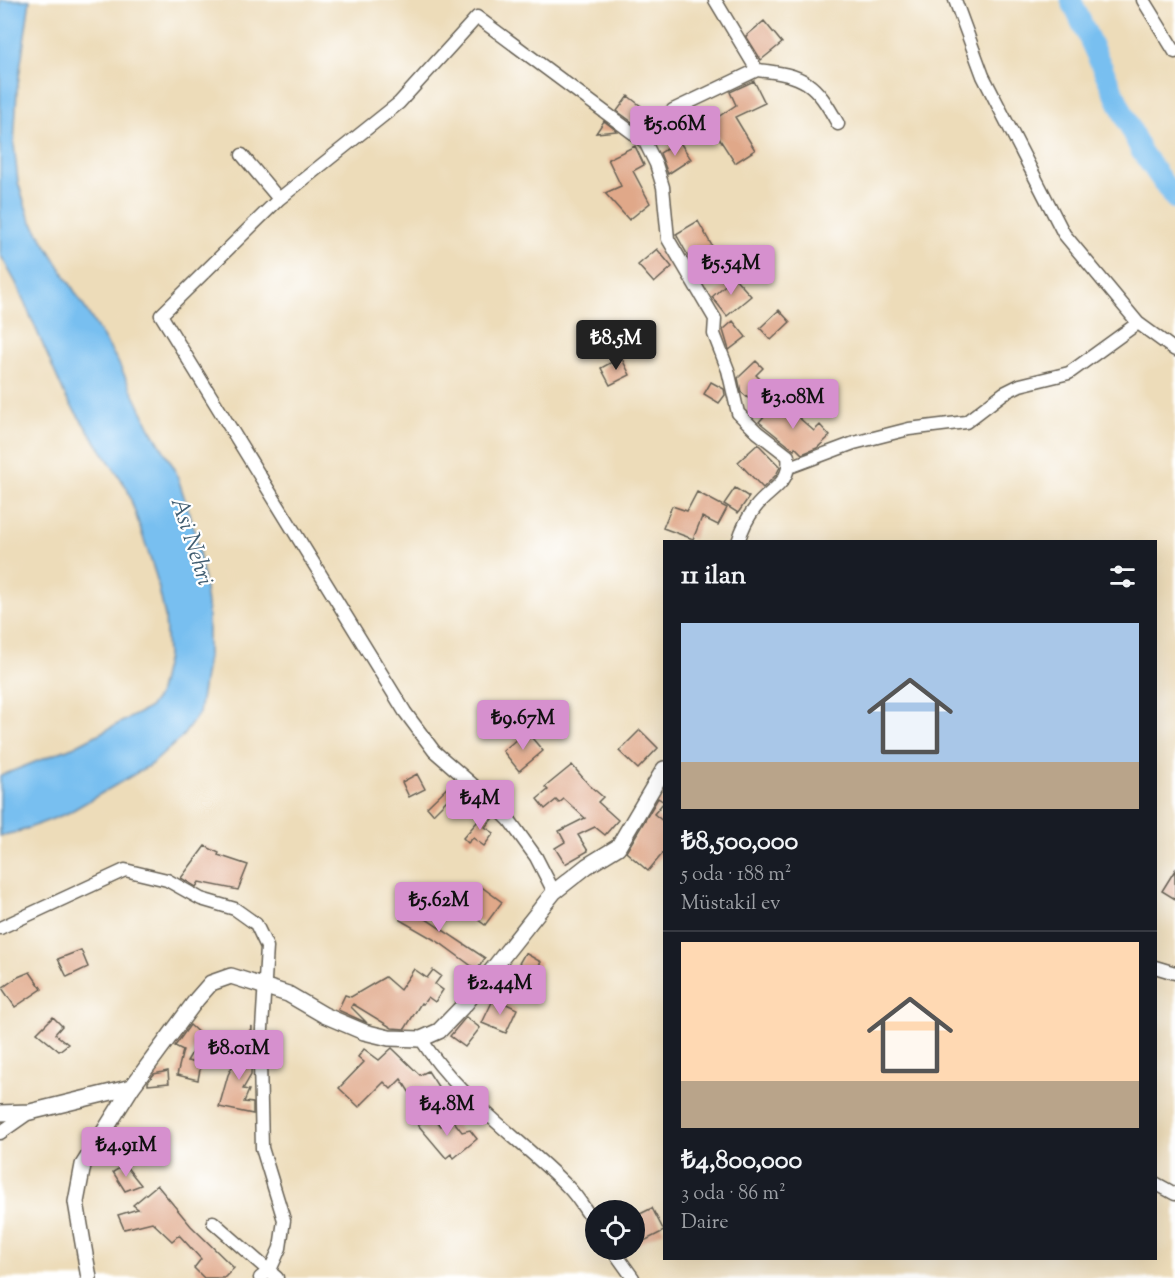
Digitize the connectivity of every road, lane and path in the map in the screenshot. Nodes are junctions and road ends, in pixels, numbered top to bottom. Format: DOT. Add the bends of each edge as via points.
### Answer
graph roads {
  1 [pos="715,0"];
  2 [pos="955,0"];
  3 [pos="1143,0"];
  4 [pos="1175,52"];
  5 [pos="757,70"];
  6 [pos="838,124"];
  7 [pos="645,142"];
  8 [pos="242,155"];
  9 [pos="279,199"];
  10 [pos="1138,322"];
  11 [pos="1175,350"];
  12 [pos="790,467"];
  13 [pos="739,540"];
  14 [pos="663,772"];
  15 [pos="554,892"];
  16 [pos="0,928"];
  17 [pos="1157,968"];
  18 [pos="1175,973"];
  19 [pos="264,985"];
  20 [pos="421,1039"];
  21 [pos="132,1087"];
  22 [pos="30,1112"];
  23 [pos="0,1113"];
  24 [pos="0,1133"];
  25 [pos="1157,1184"];
  26 [pos="1175,1194"];
  27 [pos="585,1210"];
  28 [pos="213,1222"];
  29 [pos="620,1260"];
  30 [pos="269,1275"];
  31 [pos="89,1278"];
  32 [pos="633,1278"];
  1 -- 5 [label="street"];
  2 -- 10 [label="street" via="983,76 1064,234"];
  3 -- 4 [label="street"];
  5 -- 6 [label="street" via="809,83 824,98"];
  5 -- 7 [label="street" via="673,110"];
  7 -- 9 [label="street" via="477,17 399,103"];
  7 -- 12 [label="street" via="663,187 668,239 715,319 714,334 738,413 788,456"];
  8 -- 9 [label="street"];
  9 -- 15 [label="street" via="161,315 405,712 434,751 510,821 536,857"];
  10 -- 11 [label="street"];
  10 -- 12 [label="street" via="1069,373 1020,385 966,422 909,429 854,443"];
  12 -- 13 [label="street" via="779,486 756,506"];
  14 -- 15 [label="street" via="618,847"];
  15 -- 20 [label="street" via="466,1003 439,1030"];
  16 -- 19 [label="street" via="125,870 166,880 201,899 235,909 256,924 267,948"];
  17 -- 18 [label="street"];
  19 -- 20 [label="street" via="364,1032"];
  19 -- 21 [label="street" via="231,976 211,983"];
  19 -- 30 [label="street" via="260,1062 262,1148 284,1220 280,1248"];
  20 -- 27 [label="street" via="479,1106 570,1189"];
  21 -- 22 [label="street"];
  21 -- 31 [label="street" via="83,1165 76,1203"];
  22 -- 23 [label="street"];
  22 -- 24 [label="street"];
  25 -- 26 [label="street"];
  28 -- 30 [label="street"];
  29 -- 32 [label="street"];
}
